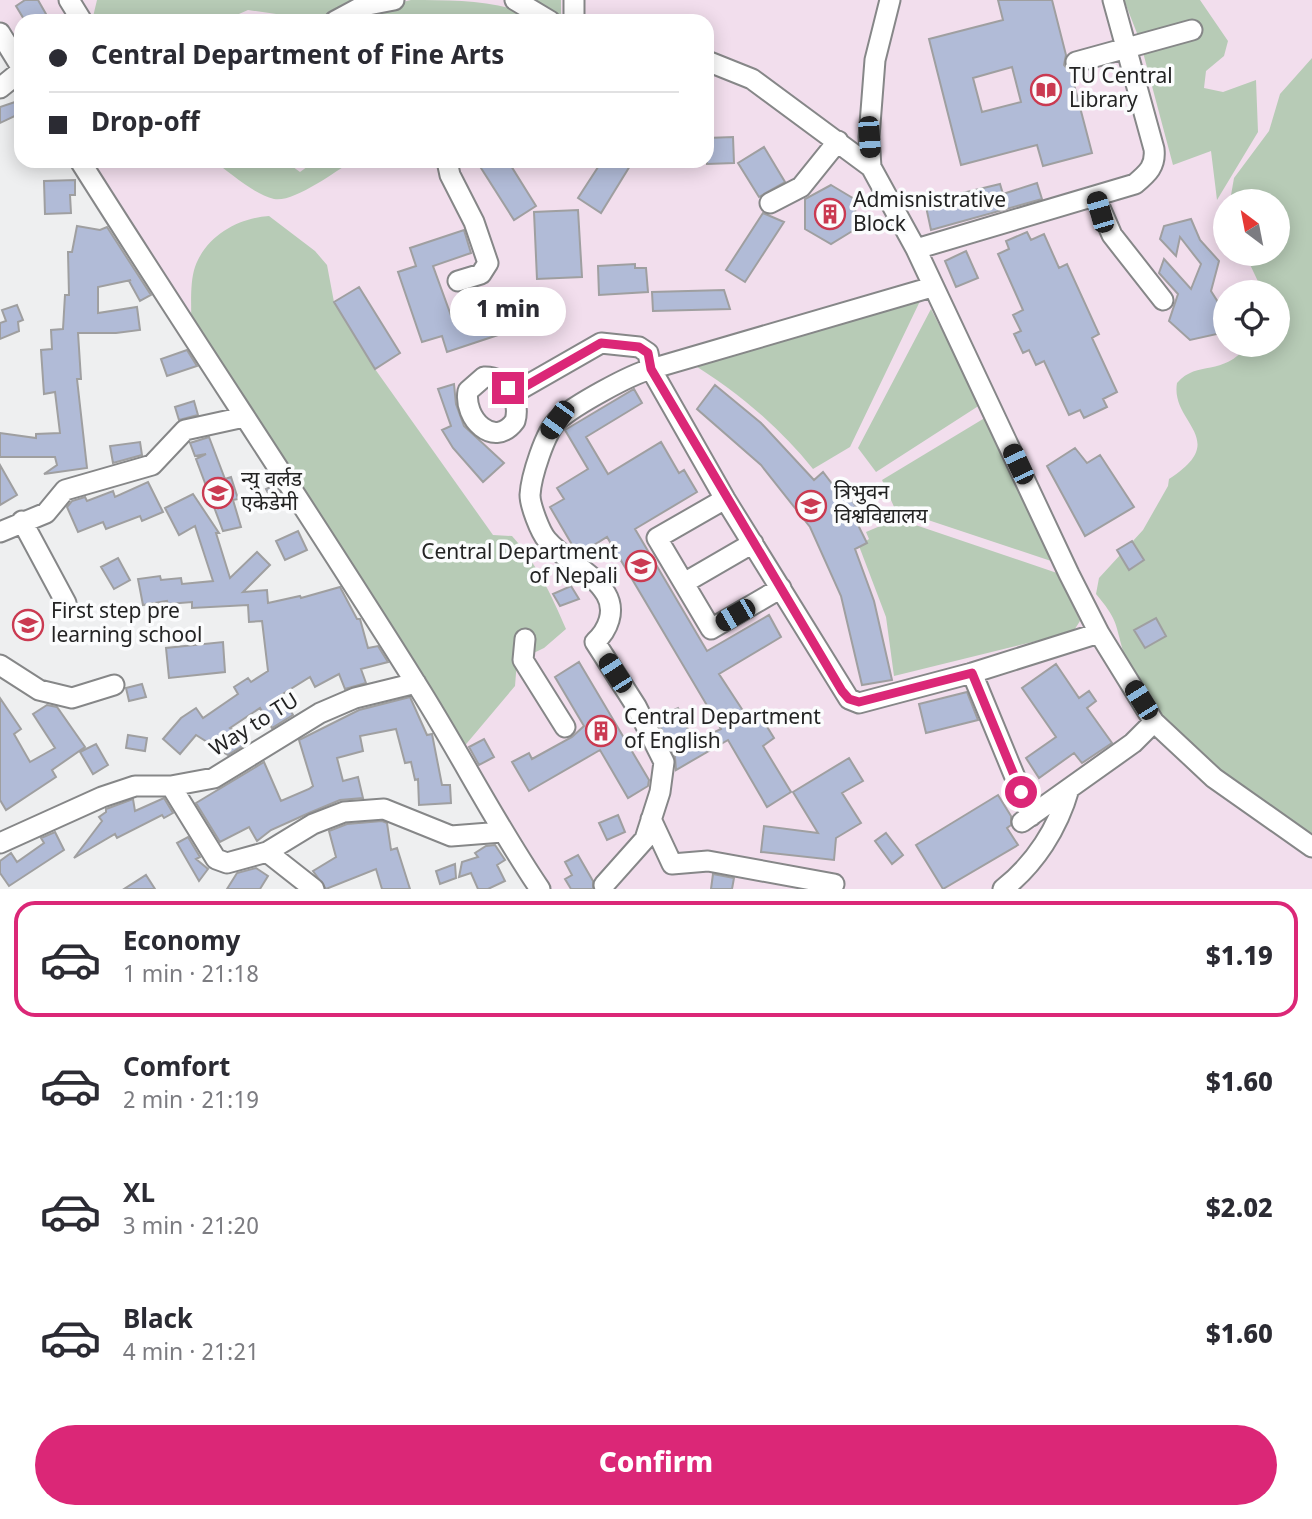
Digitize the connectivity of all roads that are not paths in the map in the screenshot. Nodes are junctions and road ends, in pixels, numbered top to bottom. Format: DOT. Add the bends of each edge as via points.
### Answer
graph roads {
  1 [pos="394,0"];
  2 [pos="515,0"];
  3 [pos="890,0"];
  4 [pos="1113,0"];
  5 [pos="348,14"];
  6 [pos="538,14"];
  7 [pos="1192,30"];
  8 [pos="0,33"];
  9 [pos="1126,48"];
  10 [pos="14,57"];
  11 [pos="1076,62"];
  12 [pos="714,64"];
  13 [pos="14,75"];
  14 [pos="0,88"];
  15 [pos="838,141"];
  16 [pos="871,167"];
  17 [pos="84,168"];
  18 [pos="448,168"];
  19 [pos="1095,196"];
  20 [pos="770,203"];
  21 [pos="916,249"];
  22 [pos="458,281"];
  23 [pos="932,287"];
  24 [pos="1163,300"];
  25 [pos="651,369"];
  26 [pos="512,394"];
  27 [pos="244,417"];
  28 [pos="725,499"];
  29 [pos="22,521"];
  30 [pos="0,532"];
  31 [pos="752,543"];
  32 [pos="684,583"];
  33 [pos="781,588"];
  34 [pos="66,603"];
  35 [pos="1099,633"];
  36 [pos="524,639"];
  37 [pos="0,664"];
  38 [pos="972,673"];
  39 [pos="416,683"];
  40 [pos="114,685"];
  41 [pos="1154,722"];
  42 [pos="565,727"];
  43 [pos="171,786"];
  44 [pos="1069,789"];
  45 [pos="651,819"];
  46 [pos="502,832"];
  47 [pos="0,843"];
  48 [pos="1312,847"];
  49 [pos="267,852"];
  50 [pos="834,884"];
  51 [pos="604,885"];
  52 [pos="313,889"];
  53 [pos="540,889"];
  54 [pos="1003,889"];
  1 -- 5 [label="street"];
  2 -- 6 [label="street"];
  3 -- 16 [label="street" via="870,102"];
  4 -- 9 [label="street"];
  7 -- 9 [label="street"];
  8 -- 10 [label="street"];
  9 -- 11 [label="street"];
  9 -- 19 [label="street" via="1155,160 1135,184"];
  12 -- 15 [label="street" via="752,79"];
  13 -- 14 [label="street"];
  15 -- 16 [label="street"];
  15 -- 20 [label="street" via="801,187"];
  16 -- 21 [label="street"];
  17 -- 27 [label="street"];
  18 -- 22 [label="street" via="488,263 481,274"];
  19 -- 21 [label="street"];
  19 -- 24 [label="street" via="1112,235"];
  21 -- 23 [label="street"];
  23 -- 25 [label="street"];
  23 -- 35 [label="street"];
  25 -- 26 [label="street" via="648,353 639,347 601,343"];
  25 -- 28 [label="street"];
  25 -- 45 [label="street" via="636,373 557,420 546,436 530,496 545,539 607,595 610,618 595,642 636,706 664,762"];
  27 -- 29 [label="street" via="185,430 152,465 65,490 46,513"];
  27 -- 39 [label="street"];
  28 -- 31 [label="street"];
  28 -- 32 [label="street" via="657,538"];
  29 -- 30 [label="street"];
  29 -- 34 [label="street"];
  31 -- 32 [label="street"];
  31 -- 33 [label="street"];
  32 -- 33 [label="street" via="711,629"];
  33 -- 38 [label="street" via="849,699 859,702"];
  35 -- 38 [label="street"];
  35 -- 41 [label="street"];
  36 -- 42 [label="street" via="523,660"];
  37 -- 40 [label="street" via="39,690 72,698"];
  38 -- 44 [label="street" via="1026,819"];
  39 -- 43 [label="street, Way to TU" via="320,712 214,778"];
  39 -- 46 [label="street"];
  41 -- 44 [label="street"];
  41 -- 48 [label="street" via="1214,778"];
  43 -- 47 [label="street, Way to TU" via="135,786 102,797"];
  43 -- 49 [label="street" via="216,859 227,863"];
  44 -- 54 [label="street" via="1032,865"];
  45 -- 50 [label="street" via="672,864 708,861"];
  45 -- 51 [label="street" via="645,839"];
  46 -- 49 [label="street" via="451,836 384,809 344,812 313,824"];
  46 -- 53 [label="street"];
  49 -- 52 [label="street"];
}
